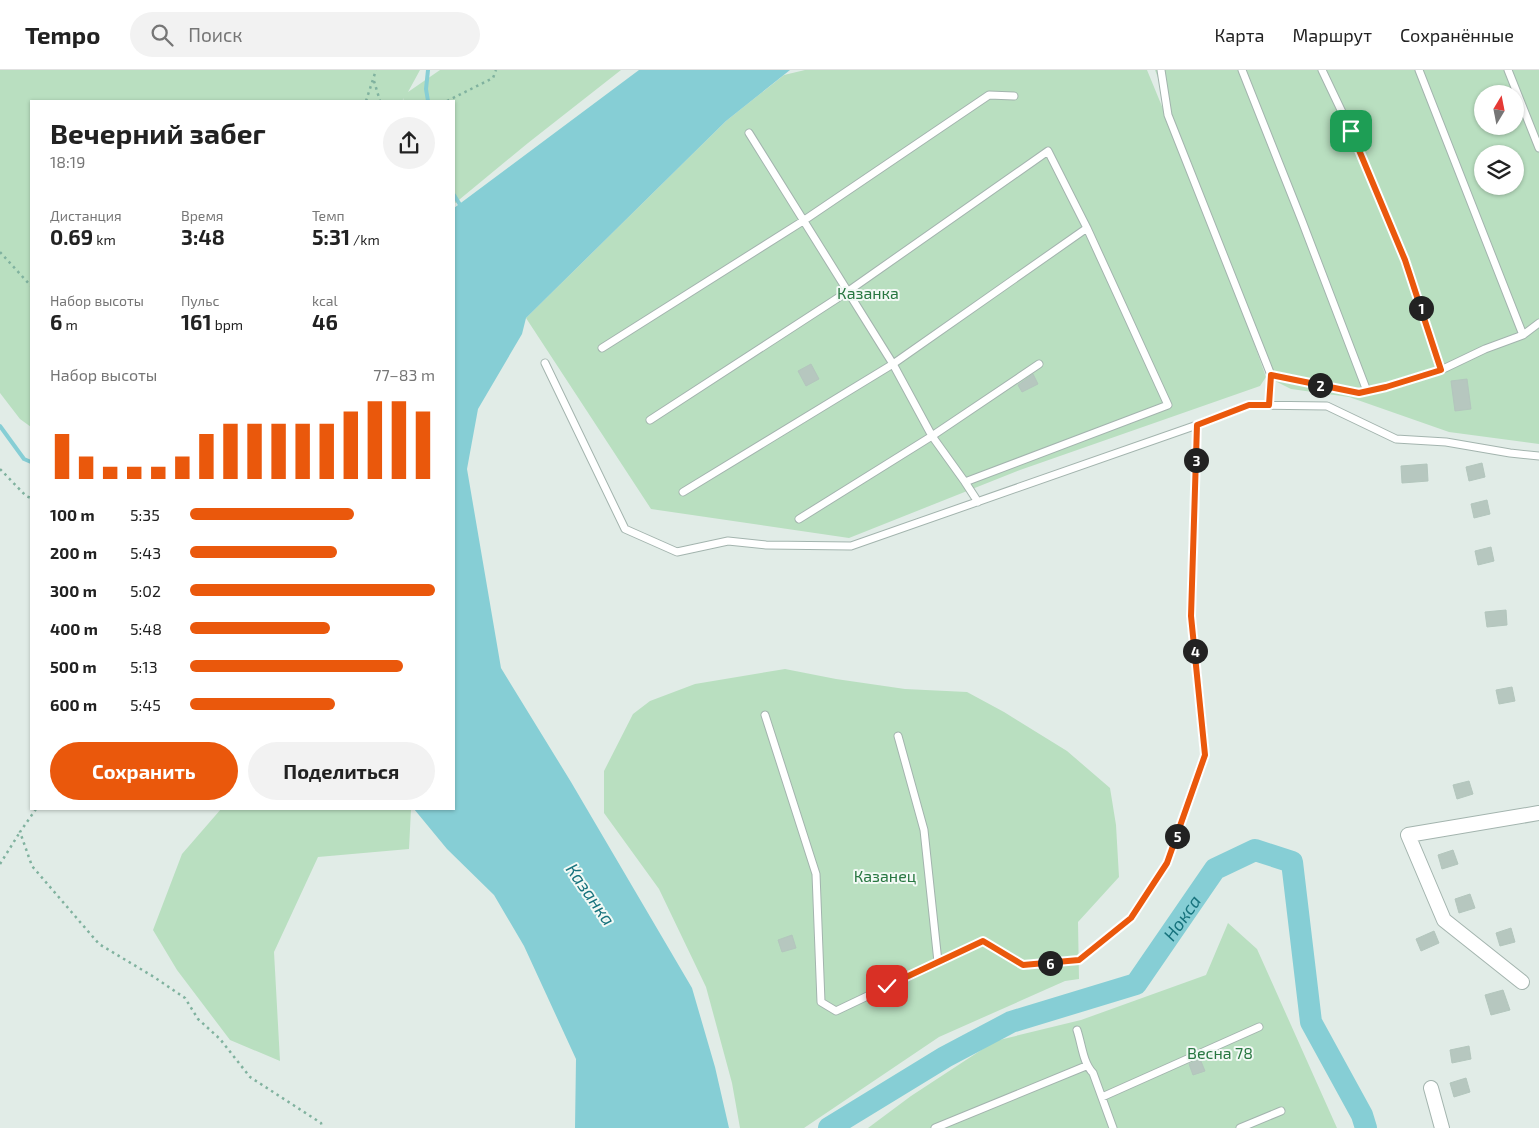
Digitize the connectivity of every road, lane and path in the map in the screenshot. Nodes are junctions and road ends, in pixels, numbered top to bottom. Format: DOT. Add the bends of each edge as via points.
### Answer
graph roads {
  1 [pos="376,70"];
  2 [pos="496,70"];
  3 [pos="1161,70"];
  4 [pos="1242,70"];
  5 [pos="1322,70"];
  6 [pos="1419,70"];
  7 [pos="1508,70"];
  8 [pos="373,79"];
  9 [pos="1014,96"];
  10 [pos="366,100"];
  11 [pos="380,100"];
  12 [pos="449,100"];
  13 [pos="749,133"];
  14 [pos="1539,148"];
  15 [pos="803,221"];
  16 [pos="1087,228"];
  17 [pos="0,252"];
  18 [pos="30,285"];
  19 [pos="847,292"];
  20 [pos="1539,323"];
  21 [pos="1524,335"];
  22 [pos="602,348"];
  23 [pos="545,363"];
  24 [pos="893,364"];
  25 [pos="1039,364"];
  26 [pos="1441,370"];
  27 [pos="1271,375"];
  28 [pos="1367,391"];
  29 [pos="1269,405"];
  30 [pos="650,420"];
  31 [pos="1197,425"];
  32 [pos="932,436"];
  33 [pos="1539,456"];
  34 [pos="0,469"];
  35 [pos="965,482"];
  36 [pos="683,492"];
  37 [pos="30,498"];
  38 [pos="978,502"];
  39 [pos="799,519"];
  40 [pos="765,715"];
  41 [pos="898,736"];
  42 [pos="35,810"];
  43 [pos="1539,813"];
  44 [pos="20,832"];
  45 [pos="0,864"];
  46 [pos="938,962"];
  47 [pos="1522,982"];
  48 [pos="1259,1026"];
  49 [pos="1077,1030"];
  50 [pos="1086,1066"];
  51 [pos="1431,1088"];
  52 [pos="1102,1097"];
  53 [pos="1281,1110"];
  54 [pos="322,1128"];
  55 [pos="935,1128"];
  56 [pos="1113,1128"];
  57 [pos="1240,1128"];
  58 [pos="1442,1128"];
  1 -- 8 [label="path"];
  2 -- 12 [label="path" via="493,78"];
  3 -- 27 [label="lane" via="1168,115"];
  4 -- 28 [label="lane"];
  5 -- 26 [label="lane" via="1405,260"];
  6 -- 21 [label="lane"];
  7 -- 14 [label="lane"];
  8 -- 10 [label="path"];
  8 -- 11 [label="path"];
  9 -- 15 [label="lane" via="988,95"];
  13 -- 15 [label="lane"];
  15 -- 19 [label="lane"];
  15 -- 22 [label="lane"];
  16 -- 19 [label="lane" via="1048,151"];
  16 -- 24 [label="lane"];
  16 -- 35 [label="lane" via="1168,405"];
  17 -- 18 [label="path"];
  19 -- 24 [label="lane"];
  19 -- 30 [label="lane"];
  20 -- 21 [label="lane"];
  21 -- 26 [label="lane"];
  23 -- 38 [label="lane" via="625,530 677,552 728,541 851,546"];
  24 -- 32 [label="lane"];
  24 -- 36 [label="lane"];
  25 -- 32 [label="lane"];
  26 -- 28 [label="lane"];
  27 -- 28 [label="lane" via="1359,393"];
  27 -- 29 [label="lane"];
  29 -- 31 [label="lane" via="1249,405"];
  29 -- 33 [label="lane" via="1327,406 1396,439 1446,442"];
  31 -- 38 [label="lane"];
  31 -- 46 [label="lane" via="1191,616 1205,755 1167,863 1131,918 1079,960 1023,965 983,941"];
  32 -- 35 [label="lane"];
  32 -- 39 [label="lane"];
  34 -- 37 [label="path"];
  35 -- 38 [label="lane"];
  40 -- 46 [label="lane" via="816,874 821,1002 836,1011"];
  41 -- 46 [label="lane" via="924,830"];
  42 -- 44 [label="path"];
  43 -- 47 [label="street" via="1408,834 1444,920"];
  44 -- 45 [label="path"];
  44 -- 54 [label="path" via="32,866 99,944 185,998 198,1019 220,1039 250,1076 321,1123"];
  48 -- 52 [label="lane"];
  49 -- 50 [label="lane"];
  50 -- 52 [label="lane" via="1093,1074"];
  50 -- 55 [label="lane"];
  51 -- 58 [label="street"];
  52 -- 56 [label="lane"];
  53 -- 57 [label="lane"];
}
